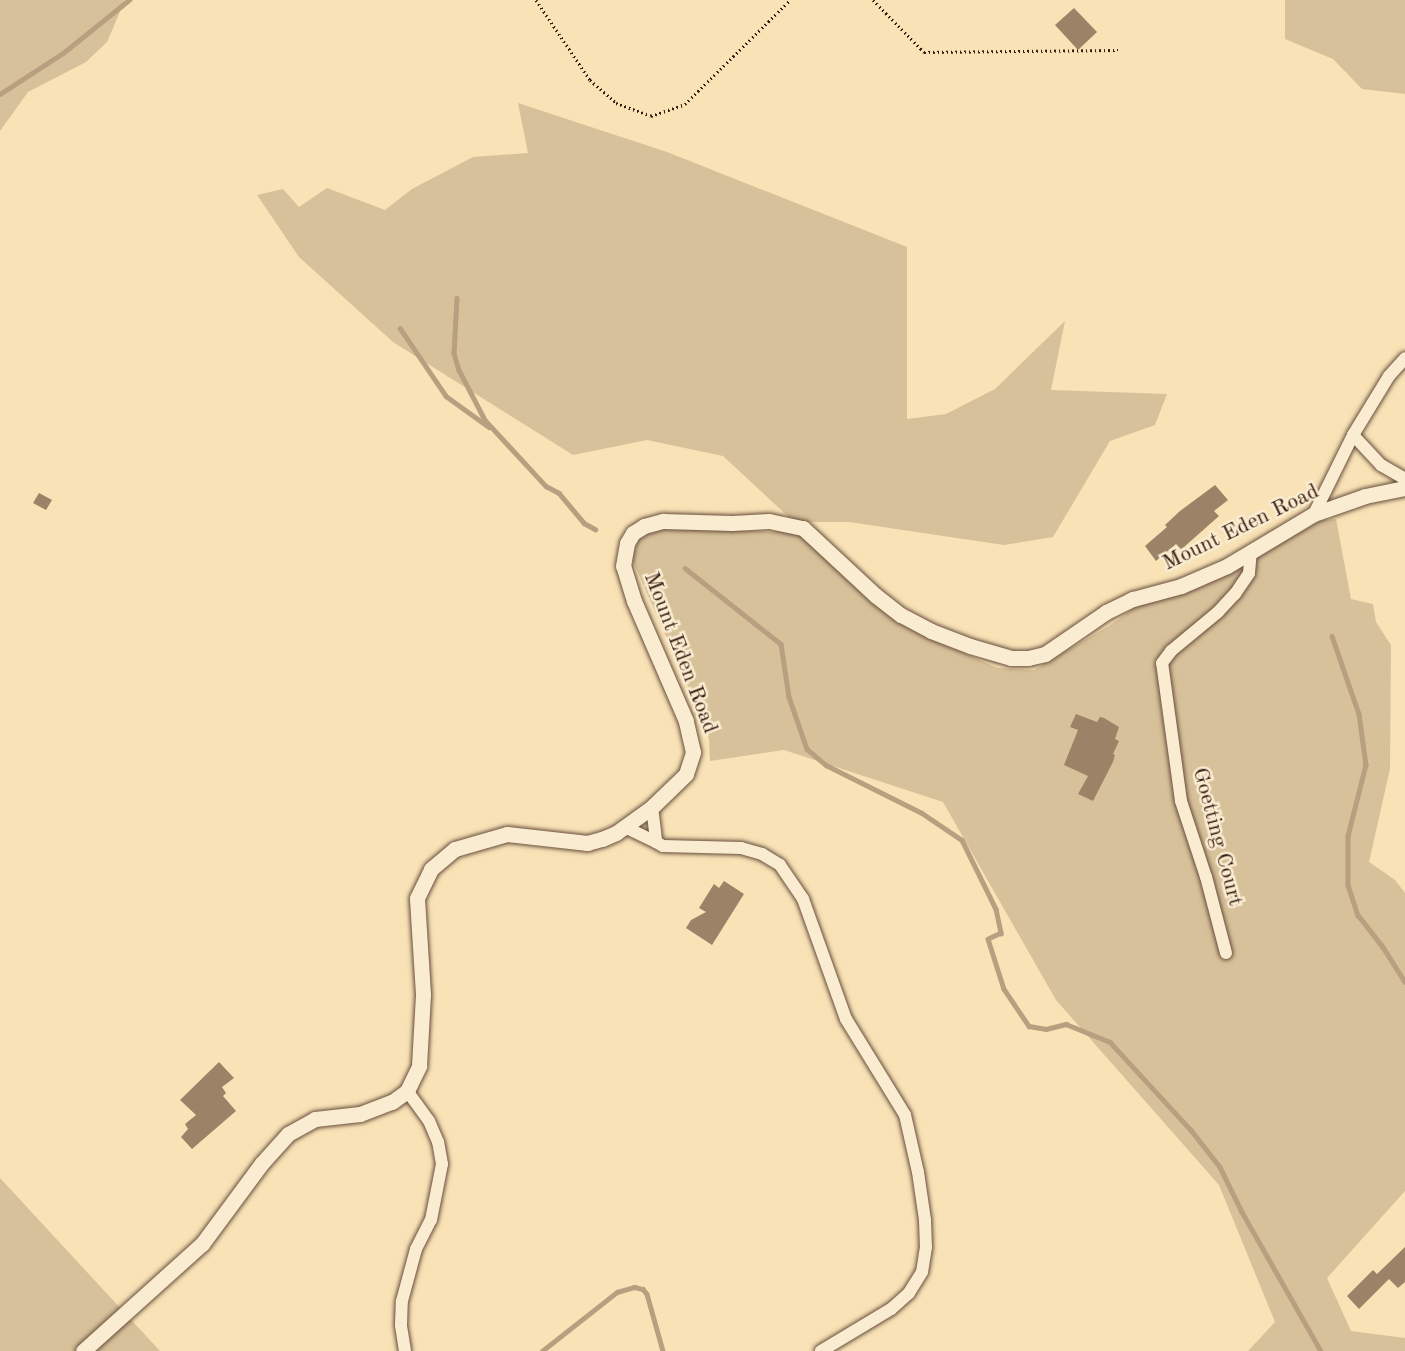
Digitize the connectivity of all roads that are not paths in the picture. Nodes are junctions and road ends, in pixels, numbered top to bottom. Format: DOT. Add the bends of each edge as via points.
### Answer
graph roads {
  1 [pos="1405,358"];
  2 [pos="1353,435"];
  3 [pos="1405,479"];
  4 [pos="1405,488"];
  5 [pos="1314,514"];
  6 [pos="1251,551"];
  7 [pos="652,807"];
  8 [pos="624,827"];
  9 [pos="656,842"];
  10 [pos="1226,953"];
  11 [pos="407,1091"];
  12 [pos="83,1351"];
  13 [pos="405,1351"];
  14 [pos="821,1351"];
  1 -- 2 [label="street" via="1389,376"];
  2 -- 3 [label="street" via="1381,465"];
  2 -- 5 [label="street"];
  4 -- 5 [label="street, Mount Eden Road" via="1365,496"];
  5 -- 6 [label="street, Mount Eden Road"];
  6 -- 7 [label="street, Mount Eden Road" via="1180,586 1133,599 1106,612 1045,654 1011,658 931,631 901,615 803,528 769,521 663,521 644,526 627,543 623,566 634,602 686,721 693,752 686,774"];
  6 -- 10 [label="street, Goetting Court" via="1249,573 1235,594 1162,663 1181,801"];
  7 -- 8 [label="street, Mount Eden Road"];
  7 -- 9 [label="street"];
  8 -- 9 [label="street"];
  8 -- 11 [label="street, Mount Eden Road" via="587,843 507,834 455,849 431,869 417,898 423,994 419,1065"];
  9 -- 14 [label="street" via="672,848 741,848 762,854 780,866 803,899 846,1019 905,1115 925,1220 922,1272 909,1293 891,1309"];
  11 -- 12 [label="street" via="360,1114 315,1119 288,1134 202,1244"];
  11 -- 13 [label="street" via="429,1121 442,1164 430,1220 402,1300"];
}
